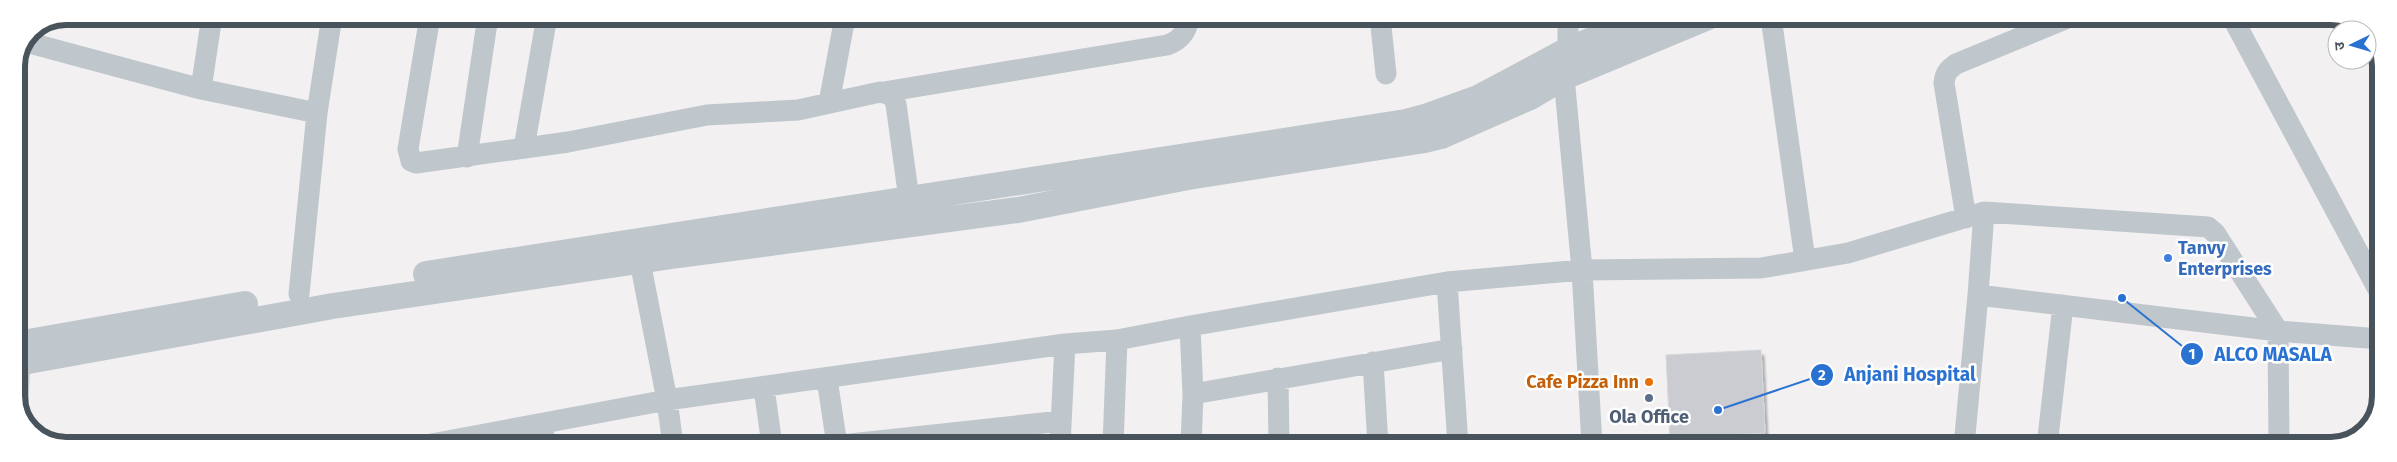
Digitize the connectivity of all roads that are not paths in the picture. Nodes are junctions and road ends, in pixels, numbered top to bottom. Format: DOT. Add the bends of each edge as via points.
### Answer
graph roads {
  1 [pos="211,25"];
  2 [pos="331,25"];
  3 [pos="429,25"];
  4 [pos="487,25"];
  5 [pos="546,25"];
  6 [pos="843,25"];
  7 [pos="1187,25"];
  8 [pos="1381,25"];
  9 [pos="1568,25"];
  10 [pos="1628,25"];
  11 [pos="1689,25"];
  12 [pos="1773,25"];
  13 [pos="2051,25"];
  14 [pos="2236,25"];
  15 [pos="32,44"];
  16 [pos="1568,50"];
  17 [pos="1386,74"];
  18 [pos="1564,77"];
  19 [pos="201,89"];
  20 [pos="884,92"];
  21 [pos="829,103"];
  22 [pos="317,113"];
  23 [pos="524,148"];
  24 [pos="467,157"];
  25 [pos="911,212"];
  26 [pos="1975,215"];
  27 [pos="638,252"];
  28 [pos="1805,260"];
  29 [pos="1582,270"];
  30 [pos="2372,278"];
  31 [pos="1447,282"];
  32 [pos="299,294"];
  33 [pos="1978,295"];
  34 [pos="2063,305"];
  35 [pos="1190,326"];
  36 [pos="2278,331"];
  37 [pos="2372,338"];
  38 [pos="1117,340"];
  39 [pos="1065,344"];
  40 [pos="1452,349"];
  41 [pos="25,352"];
  42 [pos="25,352"];
  43 [pos="1373,362"];
  44 [pos="1278,378"];
  45 [pos="827,379"];
  46 [pos="764,388"];
  47 [pos="1193,394"];
  48 [pos="667,400"];
  49 [pos="1061,421"];
  50 [pos="541,424"];
  51 [pos="470,437"];
  52 [pos="544,437"];
  53 [pos="672,437"];
  54 [pos="771,437"];
  55 [pos="838,437"];
  56 [pos="913,437"];
  57 [pos="1060,437"];
  58 [pos="1114,437"];
  59 [pos="1191,437"];
  60 [pos="1279,437"];
  61 [pos="1378,437"];
  62 [pos="1458,437"];
  63 [pos="1591,437"];
  64 [pos="1965,437"];
  65 [pos="2048,437"];
  66 [pos="2279,437"];
  1 -- 19 [label="street"];
  2 -- 22 [label="street"];
  3 -- 24 [label="street" via="408,156 411,161 422,164"];
  4 -- 24 [label="street"];
  5 -- 23 [label="street"];
  6 -- 21 [label="street"];
  7 -- 20 [label="street" via="1177,42 1167,45"];
  8 -- 17 [label="street"];
  9 -- 16 [label="street"];
  10 -- 16 [label="street"];
  11 -- 18 [label="street"];
  12 -- 28 [label="street"];
  13 -- 26 [label="street" via="1956,64 1948,69 1945,76"];
  14 -- 30 [label="street"];
  15 -- 19 [label="street"];
  16 -- 18 [label="street"];
  16 -- 25 [label="street" via="1478,98 1406,122"];
  18 -- 25 [label="street" via="1530,98 1425,140 1188,177 1018,210"];
  18 -- 29 [label="street"];
  19 -- 22 [label="street"];
  20 -- 21 [label="street"];
  20 -- 25 [label="street" via="892,95 896,104"];
  21 -- 23 [label="street" via="798,110 707,115"];
  22 -- 32 [label="street"];
  23 -- 24 [label="street"];
  25 -- 27 [label="street"];
  26 -- 28 [label="street" via="1848,253"];
  26 -- 33 [label="street"];
  26 -- 36 [label="street" via="2208,226"];
  27 -- 32 [label="street"];
  27 -- 42 [label="street" via="333,306"];
  27 -- 48 [label="street"];
  28 -- 29 [label="street" via="1761,268"];
  29 -- 31 [label="street"];
  29 -- 63 [label="street"];
  31 -- 35 [label="street"];
  31 -- 40 [label="street"];
  32 -- 41 [label="street"];
  33 -- 34 [label="street"];
  33 -- 64 [label="street"];
  34 -- 36 [label="street"];
  34 -- 65 [label="street"];
  35 -- 38 [label="street"];
  35 -- 47 [label="street"];
  36 -- 37 [label="street"];
  36 -- 66 [label="street"];
  38 -- 39 [label="street"];
  38 -- 58 [label="street"];
  39 -- 45 [label="street"];
  39 -- 49 [label="street"];
  40 -- 43 [label="street"];
  40 -- 62 [label="street"];
  43 -- 44 [label="street"];
  43 -- 61 [label="street"];
  44 -- 47 [label="street"];
  44 -- 60 [label="street"];
  45 -- 46 [label="street"];
  45 -- 55 [label="street"];
  46 -- 48 [label="street"];
  46 -- 54 [label="street"];
  47 -- 59 [label="street"];
  48 -- 50 [label="street"];
  48 -- 53 [label="street"];
  49 -- 56 [label="street"];
  49 -- 57 [label="street"];
  50 -- 51 [label="street"];
  50 -- 52 [label="street"];
}
